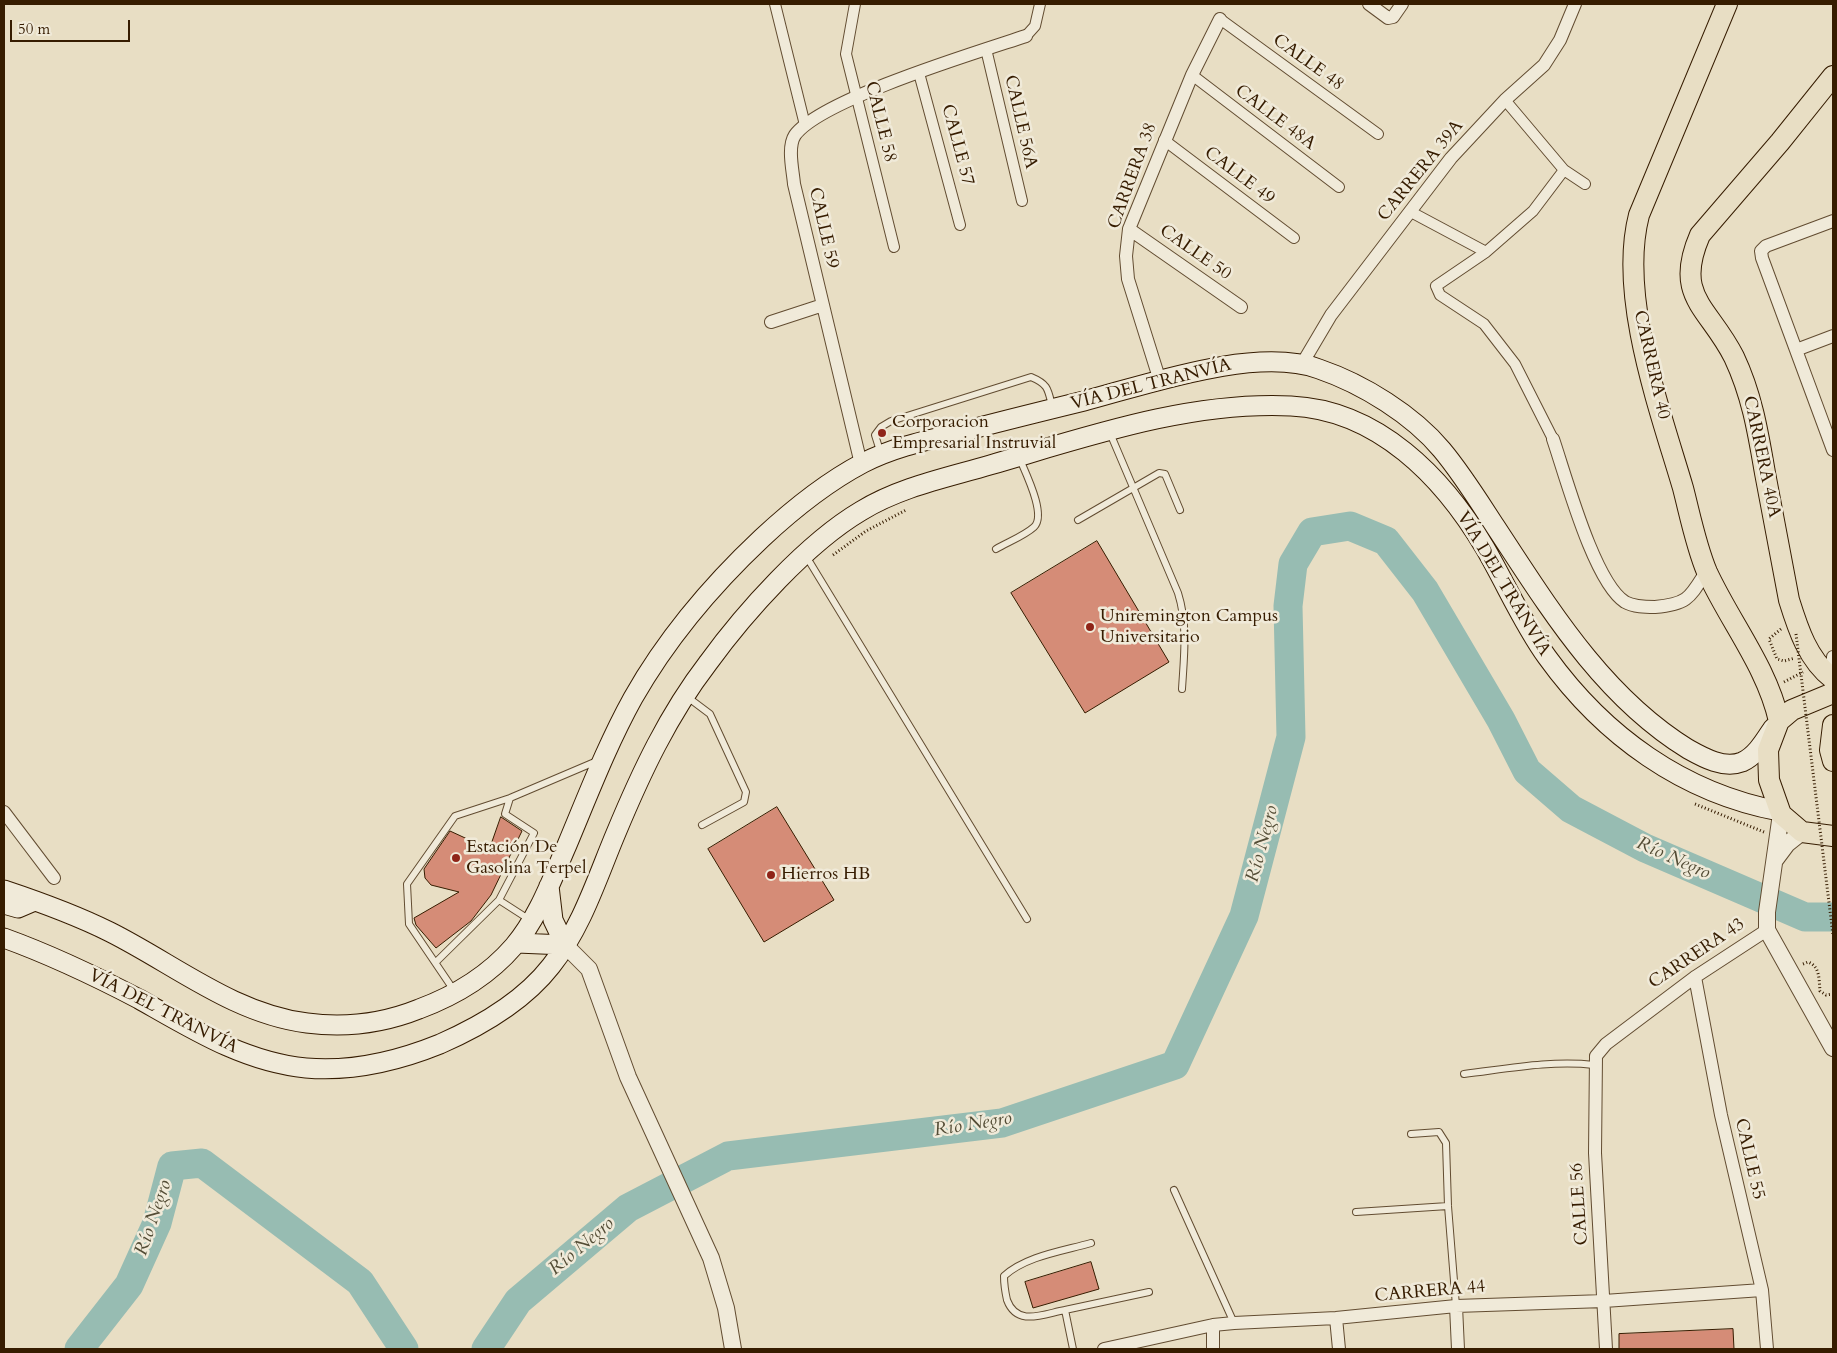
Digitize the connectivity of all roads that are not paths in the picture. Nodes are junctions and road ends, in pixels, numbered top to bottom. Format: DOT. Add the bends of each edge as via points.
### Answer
graph roads {
  1 [pos="775,4"];
  2 [pos="855,4"];
  3 [pos="1040,4"];
  4 [pos="1369,4"];
  5 [pos="1402,4"];
  6 [pos="1726,4"];
  7 [pos="1574,5"];
  8 [pos="1220,19"];
  9 [pos="1026,36"];
  10 [pos="986,50"];
  11 [pos="919,73"];
  12 [pos="1192,75"];
  13 [pos="1833,76"];
  14 [pos="856,97"];
  15 [pos="1505,100"];
  16 [pos="805,125"];
  17 [pos="1378,134"];
  18 [pos="1164,140"];
  19 [pos="1564,170"];
  20 [pos="1585,184"];
  21 [pos="1339,187"];
  22 [pos="1022,201"];
  23 [pos="1410,212"];
  24 [pos="1833,221"];
  25 [pos="960,226"];
  26 [pos="1129,229"];
  27 [pos="1294,238"];
  28 [pos="894,247"];
  29 [pos="1486,252"];
  30 [pos="823,305"];
  31 [pos="1241,307"];
  32 [pos="771,322"];
  33 [pos="1833,336"];
  34 [pos="1796,350"];
  35 [pos="1302,364"];
  36 [pos="1160,381"];
  37 [pos="1053,408"];
  38 [pos="1109,432"];
  39 [pos="1553,439"];
  40 [pos="1833,450"];
  41 [pos="881,455"];
  42 [pos="1019,457"];
  43 [pos="861,464"];
  44 [pos="1134,487"];
  45 [pos="1180,510"];
  46 [pos="1078,520"];
  47 [pos="996,549"];
  48 [pos="810,562"];
  49 [pos="1706,570"];
  50 [pos="1833,657"];
  51 [pos="1833,683"];
  52 [pos="1182,689"];
  53 [pos="685,695"];
  54 [pos="1779,721"];
  55 [pos="1833,725"];
  56 [pos="602,759"];
  57 [pos="1833,761"];
  58 [pos="510,798"];
  59 [pos="4,812"];
  60 [pos="1780,812"];
  61 [pos="702,825"];
  62 [pos="1802,832"];
  63 [pos="1833,836"];
  64 [pos="1775,860"];
  65 [pos="54,878"];
  66 [pos="549,886"];
  67 [pos="4,890"];
  68 [pos="35,900"];
  69 [pos="498,900"];
  70 [pos="4,904"];
  71 [pos="1027,919"];
  72 [pos="531,921"];
  73 [pos="4,926"];
  74 [pos="1767,930"];
  75 [pos="11,941"];
  76 [pos="517,943"];
  77 [pos="565,944"];
  78 [pos="436,962"];
  79 [pos="1694,977"];
  80 [pos="455,993"];
  81 [pos="1833,1048"];
  82 [pos="1595,1061"];
  83 [pos="1464,1074"];
  84 [pos="1411,1134"];
  85 [pos="1174,1190"];
  86 [pos="1448,1206"];
  87 [pos="1356,1212"];
  88 [pos="1091,1243"];
  89 [pos="1762,1290"];
  90 [pos="1149,1292"];
  91 [pos="1604,1302"];
  92 [pos="1456,1306"];
  93 [pos="1066,1310"];
  94 [pos="1336,1318"];
  95 [pos="1234,1323"];
  96 [pos="1213,1325"];
  97 [pos="732,1349"];
  98 [pos="1073,1349"];
  99 [pos="1104,1349"];
  100 [pos="1212,1349"];
  101 [pos="1339,1349"];
  102 [pos="1458,1349"];
  103 [pos="1606,1349"];
  104 [pos="1767,1349"];
  1 -- 16 [label="street"];
  2 -- 14 [label="street, CALLE 58" via="846,54"];
  3 -- 9 [label="street" via="1035,26"];
  4 -- 5 [label="street" via="1388,18 1394,17"];
  6 -- 49 [label="main road, CARRERA 40" via="1634,234 1642,338"];
  7 -- 15 [label="street, CARRERA 39A" via="1560,40 1544,65"];
  8 -- 12 [label="street, CARRERA 38"];
  8 -- 17 [label="street, CALLE 48"];
  9 -- 10 [label="street"];
  10 -- 11 [label="street"];
  10 -- 22 [label="street, CALLE 56A"];
  11 -- 14 [label="street"];
  11 -- 25 [label="street, CALLE 57"];
  12 -- 18 [label="street, CARRERA 38"];
  12 -- 21 [label="street, CALLE 48A"];
  13 -- 51 [label="main road, CARRERA 40A" via="1700,235 1692,253 1690,286 1733,355 1751,397 1789,600 1799,631"];
  14 -- 16 [label="street"];
  14 -- 28 [label="street, CALLE 58"];
  15 -- 19 [label="street"];
  15 -- 23 [label="street, CARRERA 39A" via="1450,158"];
  16 -- 30 [label="street, CALLE 59" via="794,137 791,158 794,184"];
  18 -- 26 [label="street, CARRERA 38"];
  18 -- 27 [label="street, CALLE 49"];
  19 -- 20 [label="street"];
  19 -- 29 [label="street" via="1533,211"];
  23 -- 29 [label="street"];
  23 -- 35 [label="street, CARRERA 39A" via="1330,315"];
  24 -- 34 [label="street" via="1766,246 1761,251"];
  26 -- 31 [label="street, CALLE 50"];
  26 -- 36 [label="street, CARRERA 38" via="1128,279"];
  29 -- 39 [label="street" via="1436,286 1440,295 1484,324 1515,364"];
  30 -- 32 [label="street"];
  30 -- 43 [label="street, CALLE 59"];
  33 -- 34 [label="street"];
  34 -- 40 [label="street"];
  35 -- 36 [label="main road, VÍA DEL TRANVÍA" via="1254,361"];
  35 -- 54 [label="main road, VÍA DEL TRANVÍA" via="1341,378 1405,415 1444,452 1567,633 1610,684 1668,737 1698,755 1720,764 1733,764 1756,752"];
  36 -- 37 [label="main road, VÍA DEL TRANVÍA"];
  37 -- 41 [label="main road, VÍA DEL TRANVÍA" via="908,445"];
  37 -- 41 [label="lane" via="1048,389 1043,382 1031,377 892,421 875,435"];
  38 -- 42 [label="main road, VÍA DEL TRANVÍA"];
  38 -- 44 [label="lane"];
  38 -- 60 [label="main road, VÍA DEL TRANVÍA" via="1166,418 1269,406 1316,408 1366,427 1426,469 1449,496 1481,542 1544,654 1578,697 1610,730 1685,780"];
  39 -- 49 [label="street" via="1596,565 1609,587 1625,602 1642,607 1676,605 1691,596"];
  41 -- 43 [label="main road, VÍA DEL TRANVÍA"];
  42 -- 47 [label="lane" via="1039,512 1038,522"];
  42 -- 48 [label="main road, VÍA DEL TRANVÍA" via="893,494 858,512"];
  43 -- 56 [label="main road, VÍA DEL TRANVÍA" via="801,505 723,577 658,656"];
  44 -- 45 [label="lane" via="1159,473 1165,474"];
  44 -- 46 [label="lane"];
  44 -- 52 [label="lane" via="1184,611"];
  48 -- 53 [label="main road, VÍA DEL TRANVÍA" via="747,613"];
  48 -- 71 [label="lane"];
  49 -- 54 [label="main road, CARRERA 40" via="1771,690"];
  50 -- 51 [label="street"];
  51 -- 54 [label="main road"];
  53 -- 61 [label="lane" via="710,714 746,792 744,802"];
  53 -- 77 [label="main road, VÍA DEL TRANVÍA" via="648,758 592,893"];
  54 -- 60 [label="main road" via="1768,750 1769,780"];
  55 -- 57 [label="main road" via="1830,732"];
  56 -- 58 [label="lane"];
  56 -- 66 [label="main road, VÍA DEL TRANVÍA"];
  58 -- 69 [label="lane" via="505,814 534,833"];
  58 -- 78 [label="lane" via="455,816 407,884 409,924"];
  59 -- 65 [label="street"];
  60 -- 62 [label="main road"];
  60 -- 64 [label="street, CARRERA 43"];
  62 -- 63 [label="main road"];
  62 -- 64 [label="street"];
  64 -- 74 [label="street, CARRERA 43"];
  66 -- 72 [label="main road, VÍA DEL TRANVÍA"];
  66 -- 77 [label="main road" via="553,920"];
  67 -- 68 [label="main road, VÍA DEL TRANVÍA"];
  68 -- 70 [label="main road" via="18,908"];
  68 -- 80 [label="main road, VÍA DEL TRANVÍA" via="109,931 242,1005 279,1017 323,1024 370,1023 404,1015"];
  69 -- 72 [label="lane"];
  69 -- 78 [label="lane"];
  72 -- 76 [label="main road, VÍA DEL TRANVÍA"];
  73 -- 75 [label="main road" via="13,928"];
  74 -- 79 [label="street, CARRERA 43"];
  74 -- 81 [label="street"];
  75 -- 77 [label="main road, VÍA DEL TRANVÍA" via="56,957 240,1052 280,1064 313,1069 396,1060 461,1035 497,1015 526,992 549,968"];
  76 -- 77 [label="main road"];
  76 -- 80 [label="main road, VÍA DEL TRANVÍA" via="489,969"];
  77 -- 97 [label="street" via="589,969 628,1077 711,1258 726,1308"];
  78 -- 80 [label="lane"];
  79 -- 82 [label="street, CARRERA 43" via="1606,1044"];
  79 -- 89 [label="street, CALLE 55" via="1721,1115"];
  82 -- 83 [label="lane"];
  82 -- 91 [label="street, CALLE 56" via="1595,1153"];
  84 -- 86 [label="lane" via="1439,1132 1444,1136"];
  85 -- 95 [label="lane"];
  86 -- 87 [label="lane"];
  86 -- 92 [label="lane"];
  88 -- 93 [label="lane" via="1027,1262 1004,1276 1003,1288 1016,1316"];
  89 -- 91 [label="street, CARRERA 44"];
  89 -- 104 [label="street, CALLE 55"];
  90 -- 93 [label="lane"];
  91 -- 92 [label="street, CARRERA 44"];
  91 -- 103 [label="street, CALLE 56"];
  92 -- 94 [label="street, CARRERA 44"];
  92 -- 102 [label="street"];
  93 -- 98 [label="lane"];
  94 -- 95 [label="street, CARRERA 44"];
  94 -- 101 [label="street"];
  95 -- 96 [label="street, CARRERA 44"];
  96 -- 99 [label="street, CARRERA 44"];
  96 -- 100 [label="street"];
}
